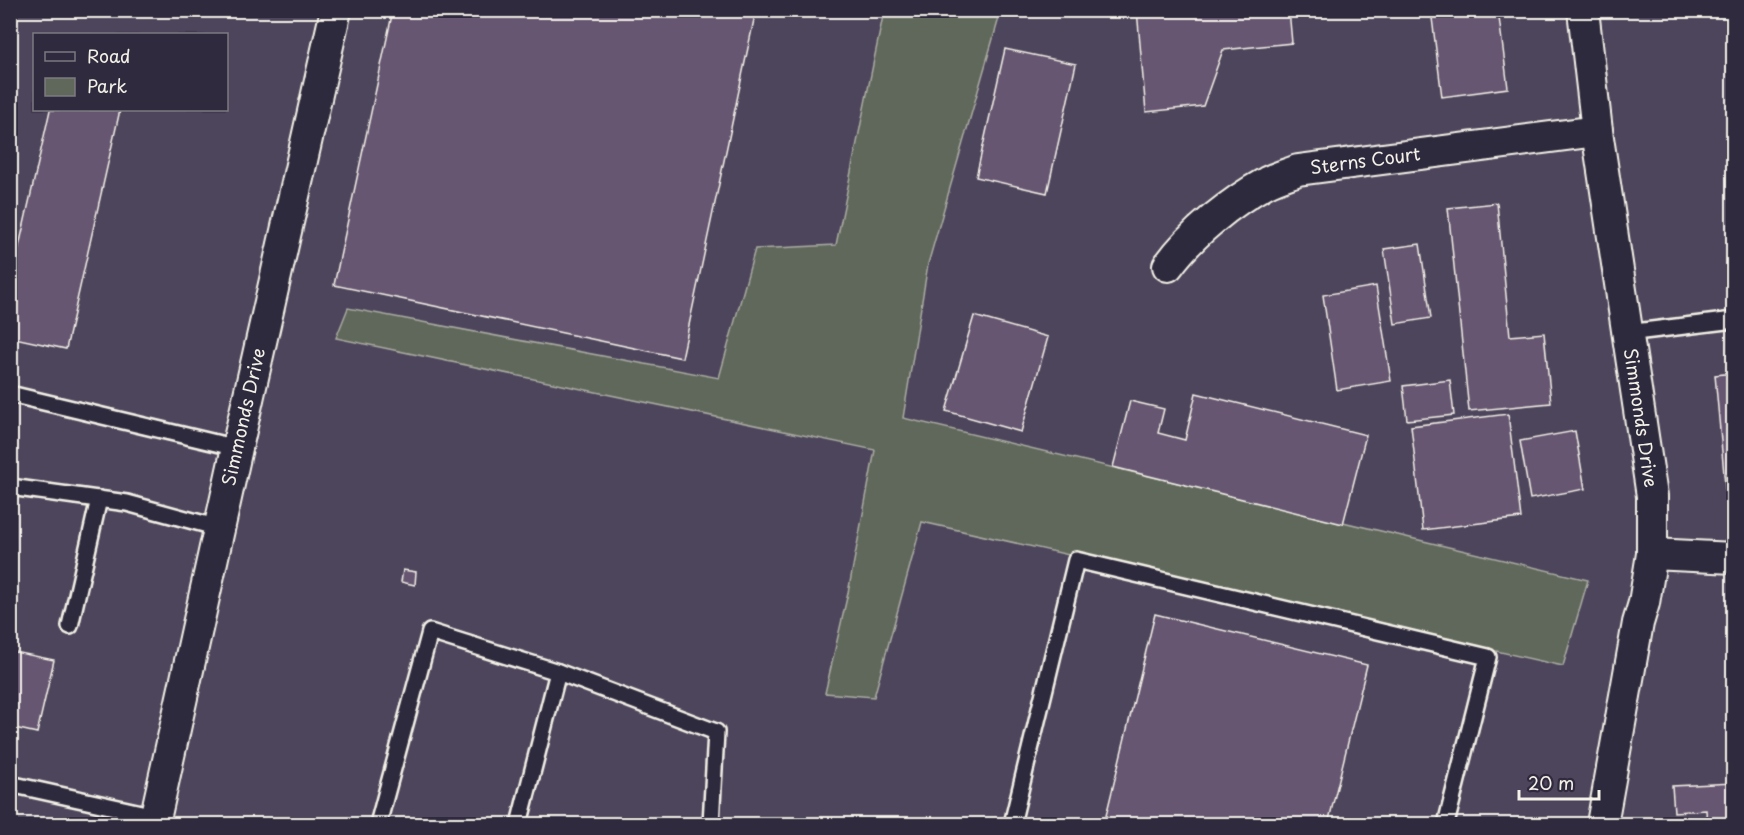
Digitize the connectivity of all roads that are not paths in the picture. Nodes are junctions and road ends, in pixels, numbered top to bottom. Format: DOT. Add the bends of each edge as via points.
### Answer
graph roads {
  1 [pos="336,10"];
  2 [pos="1582,10"];
  3 [pos="1597,131"];
  4 [pos="1168,266"];
  5 [pos="1734,320"];
  6 [pos="1627,333"];
  7 [pos="10,394"];
  8 [pos="237,448"];
  9 [pos="10,486"];
  10 [pos="99,499"];
  11 [pos="219,528"];
  12 [pos="1653,554"];
  13 [pos="1734,558"];
  14 [pos="70,626"];
  15 [pos="558,672"];
  16 [pos="10,784"];
  17 [pos="155,820"];
  18 [pos="378,825"];
  19 [pos="519,825"];
  20 [pos="711,825"];
  21 [pos="1012,825"];
  22 [pos="1446,825"];
  23 [pos="1602,825"];
  1 -- 8 [label="street, Simmonds Drive"];
  2 -- 3 [label="street, Simmonds Drive"];
  3 -- 4 [label="street, Sterns Court" via="1298,170 1268,182 1228,208 1202,228"];
  3 -- 6 [label="street, Simmonds Drive"];
  5 -- 6 [label="lane"];
  6 -- 12 [label="street, Simmonds Drive" via="1650,486"];
  7 -- 8 [label="lane"];
  8 -- 11 [label="street, Simmonds Drive"];
  9 -- 10 [label="lane"];
  10 -- 11 [label="lane"];
  10 -- 14 [label="lane"];
  11 -- 17 [label="street, Simmonds Drive"];
  12 -- 13 [label="street"];
  12 -- 23 [label="street, Simmonds Drive"];
  15 -- 18 [label="lane" via="430,632"];
  15 -- 19 [label="lane"];
  15 -- 20 [label="lane" via="716,732"];
  16 -- 17 [label="lane"];
  21 -- 22 [label="lane" via="1076,560 1488,657"];
}
